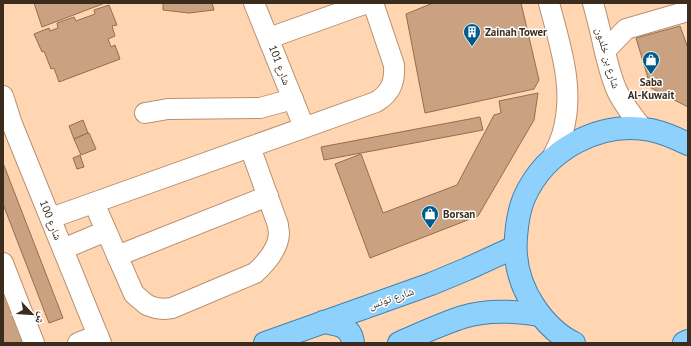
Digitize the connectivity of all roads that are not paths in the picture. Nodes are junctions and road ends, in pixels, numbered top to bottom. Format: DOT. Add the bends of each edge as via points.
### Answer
graph roads {
  1 [pos="254,3"];
  2 [pos="367,3"];
  3 [pos="373,3"];
  4 [pos="549,3"];
  5 [pos="593,3"];
  6 [pos="688,11"];
  7 [pos="269,38"];
  8 [pos="605,51"];
  9 [pos="3,96"];
  10 [pos="293,99"];
  11 [pos="145,113"];
  12 [pos="304,127"];
  13 [pos="643,129"];
  14 [pos="688,144"];
  15 [pos="250,147"];
  16 [pos="551,160"];
  17 [pos="268,196"];
  18 [pos="94,203"];
  19 [pos="51,218"];
  20 [pos="106,231"];
  21 [pos="515,247"];
  22 [pos="63,249"];
  23 [pos="117,256"];
  24 [pos="3,263"];
  25 [pos="540,315"];
  26 [pos="323,322"];
  27 [pos="100,339"];
  28 [pos="688,340"];
  29 [pos="34,343"];
  30 [pos="78,343"];
  31 [pos="265,343"];
  32 [pos="353,343"];
  33 [pos="399,343"];
  34 [pos="574,343"];
  35 [pos="684,343"];
  1 -- 7 [label="street, شارع 101"];
  2 -- 7 [label="street"];
  3 -- 12 [label="street" via="394,65 390,89 376,102"];
  4 -- 16 [label="street" via="567,75 568,97 562,134"];
  5 -- 8 [label="street, شارع بن خلدون"];
  6 -- 8 [label="street" via="626,29"];
  7 -- 10 [label="street, شارع 101"];
  8 -- 13 [label="street, شارع بن خلدون" via="618,93"];
  9 -- 19 [label="street, شارع 100"];
  10 -- 11 [label="street" via="260,108 168,109"];
  10 -- 12 [label="street, شارع 101"];
  12 -- 15 [label="street"];
  13 -- 14 [label="main road" via="672,136"];
  13 -- 16 [label="main road" via="608,130 587,136"];
  15 -- 17 [label="street"];
  15 -- 18 [label="street"];
  16 -- 21 [label="main road" via="536,177 524,198 517,222"];
  17 -- 23 [label="street"];
  17 -- 23 [label="street" via="279,234 273,253 264,264 255,273 172,308 147,305 134,294"];
  18 -- 19 [label="street"];
  18 -- 20 [label="street"];
  19 -- 22 [label="street, شارع 100"];
  20 -- 22 [label="street"];
  20 -- 23 [label="street"];
  21 -- 25 [label="main road" via="522,283"];
  21 -- 26 [label="main road, شارع تونس" via="431,284"];
  22 -- 27 [label="street, شارع 100"];
  24 -- 29 [label="street"];
  25 -- 33 [label="main road" via="512,311 479,314 464,317"];
  25 -- 34 [label="main road" via="554,330"];
  26 -- 31 [label="main road, شارع تونس"];
  26 -- 32 [label="main road" via="338,324 346,329"];
  27 -- 30 [label="street"];
  28 -- 35 [label="main road"];
}
